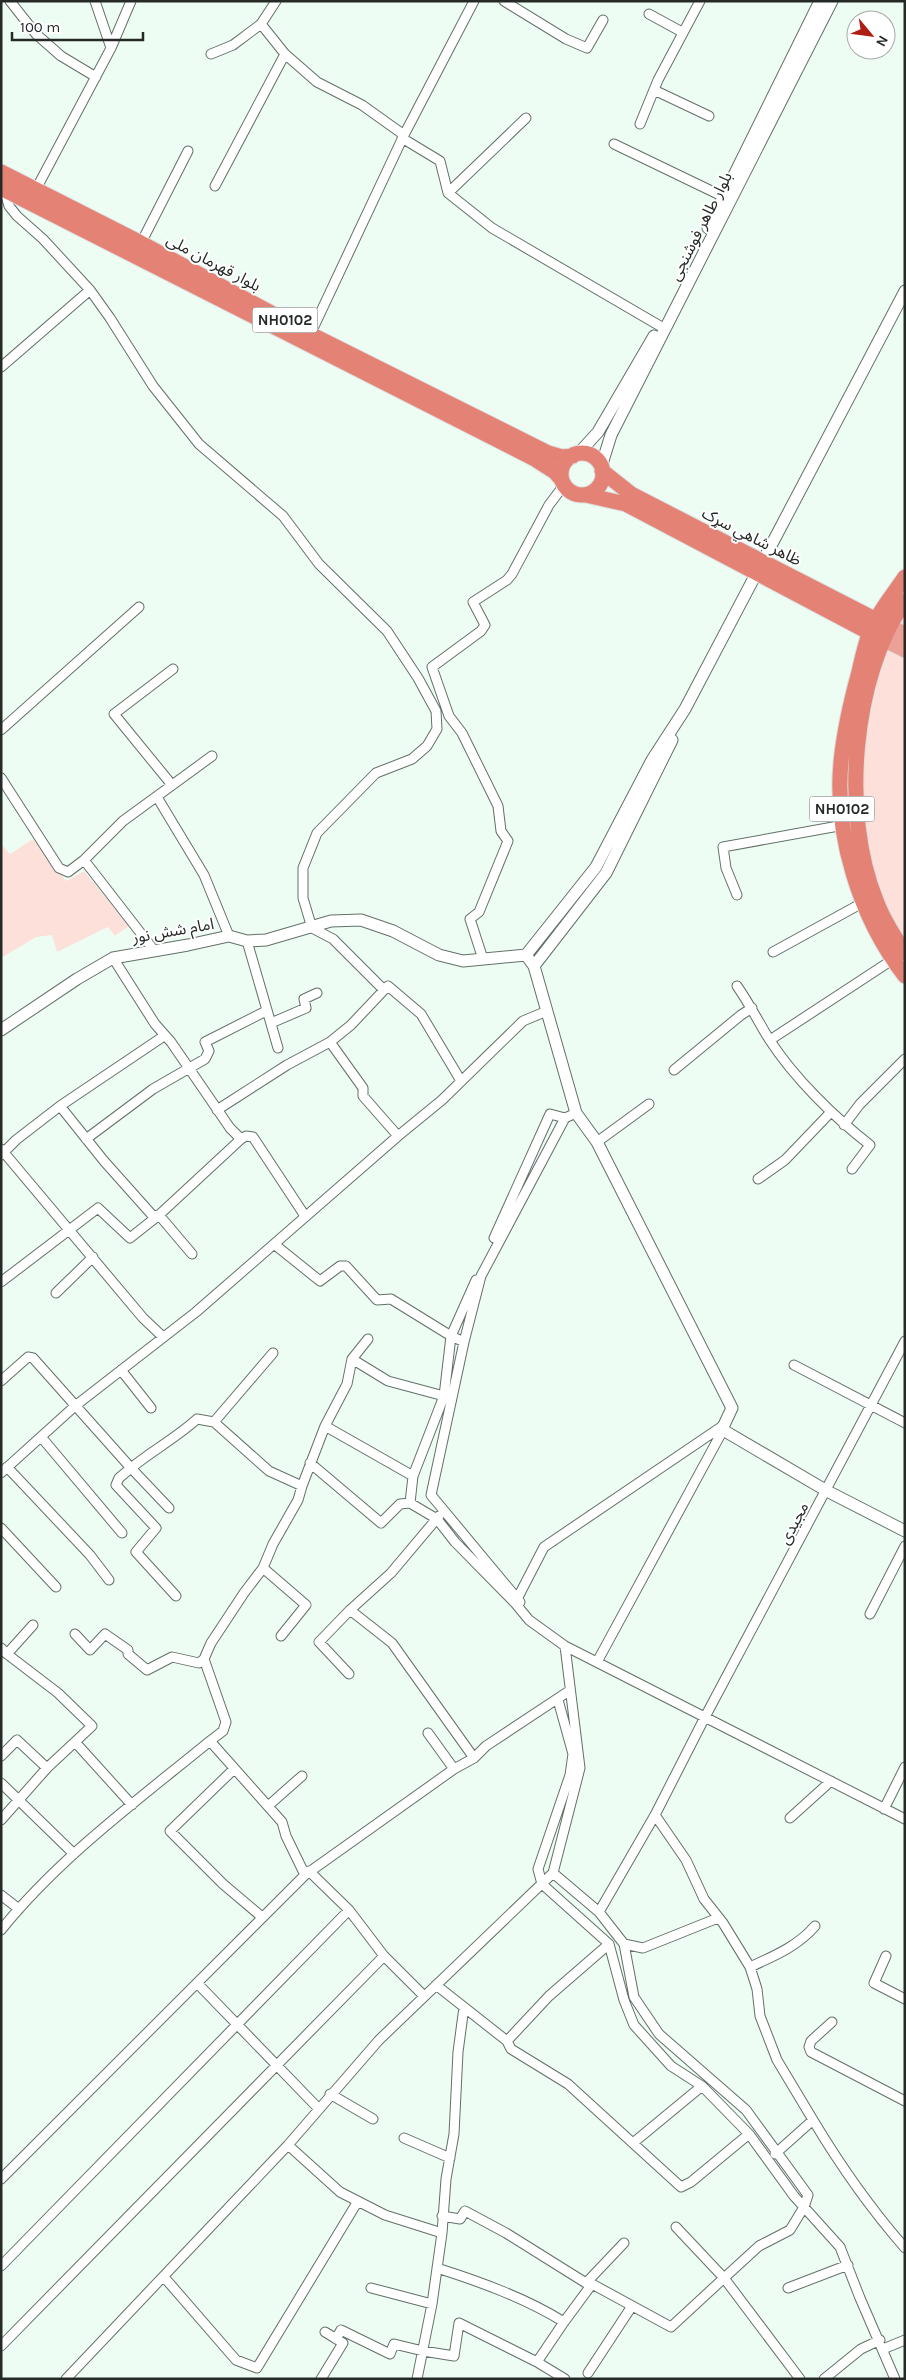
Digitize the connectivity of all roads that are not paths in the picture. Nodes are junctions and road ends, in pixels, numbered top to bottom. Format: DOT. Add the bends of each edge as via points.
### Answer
graph roads {
  1 [pos="10,1"];
  2 [pos="95,1"];
  3 [pos="131,1"];
  4 [pos="474,1"];
  5 [pos="504,1"];
  6 [pos="700,1"];
  7 [pos="820,1"];
  8 [pos="832,1"];
  9 [pos="271,3"];
  10 [pos="649,14"];
  11 [pos="603,20"];
  12 [pos="262,24"];
  13 [pos="682,32"];
  14 [pos="112,48"];
  15 [pos="211,54"];
  16 [pos="285,54"];
  17 [pos="96,77"];
  18 [pos="654,90"];
  19 [pos="709,116"];
  20 [pos="526,118"];
  21 [pos="640,124"];
  22 [pos="403,136"];
  23 [pos="614,144"];
  24 [pos="188,152"];
  25 [pos="1,172"];
  26 [pos="215,186"];
  27 [pos="2,188"];
  28 [pos="448,193"];
  29 [pos="33,196"];
  30 [pos="724,196"];
  31 [pos="141,243"];
  32 [pos="90,290"];
  33 [pos="905,291"];
  34 [pos="660,326"];
  35 [pos="308,339"];
  36 [pos="1,367"];
  37 [pos="575,455"];
  38 [pos="602,469"];
  39 [pos="563,483"];
  40 [pos="586,495"];
  41 [pos="761,568"];
  42 [pos="905,577"];
  43 [pos="905,601"];
  44 [pos="139,607"];
  45 [pos="879,629"];
  46 [pos="905,634"];
  47 [pos="905,650"];
  48 [pos="432,667"];
  49 [pos="173,669"];
  50 [pos="418,678"];
  51 [pos="685,709"];
  52 [pos="1,730"];
  53 [pos="212,756"];
  54 [pos="1,778"];
  55 [pos="172,785"];
  56 [pos="157,798"];
  57 [pos="844,825"];
  58 [pos="84,860"];
  59 [pos="736,895"];
  60 [pos="864,902"];
  61 [pos="312,928"];
  62 [pos="229,936"];
  63 [pos="247,941"];
  64 [pos="153,949"];
  65 [pos="773,952"];
  66 [pos="526,955"];
  67 [pos="899,956"];
  68 [pos="113,958"];
  69 [pos="483,959"];
  70 [pos="534,966"];
  71 [pos="905,976"];
  72 [pos="738,986"];
  73 [pos="384,990"];
  74 [pos="318,993"];
  75 [pos="752,1008"];
  76 [pos="266,1011"];
  77 [pos="547,1012"];
  78 [pos="271,1023"];
  79 [pos="1,1030"];
  80 [pos="164,1036"];
  81 [pos="770,1040"];
  82 [pos="330,1042"];
  83 [pos="278,1048"];
  84 [pos="905,1059"];
  85 [pos="189,1068"];
  86 [pos="674,1070"];
  87 [pos="461,1082"];
  88 [pos="649,1104"];
  89 [pos="60,1106"];
  90 [pos="217,1110"];
  91 [pos="831,1112"];
  92 [pos="571,1115"];
  93 [pos="844,1125"];
  94 [pos="398,1136"];
  95 [pos="86,1139"];
  96 [pos="241,1139"];
  97 [pos="597,1142"];
  98 [pos="2,1152"];
  99 [pos="852,1169"];
  100 [pos="758,1179"];
  101 [pos="159,1215"];
  102 [pos="305,1216"];
  103 [pos="69,1231"];
  104 [pos="274,1244"];
  105 [pos="192,1254"];
  106 [pos="94,1257"];
  107 [pos="1,1282"];
  108 [pos="56,1292"];
  109 [pos="451,1336"];
  110 [pos="163,1337"];
  111 [pos="368,1338"];
  112 [pos="464,1342"];
  113 [pos="905,1342"];
  114 [pos="273,1353"];
  115 [pos="352,1359"];
  116 [pos="896,1359"];
  117 [pos="905,1364"];
  118 [pos="794,1365"];
  119 [pos="122,1370"];
  120 [pos="1,1381"];
  121 [pos="444,1396"];
  122 [pos="872,1405"];
  123 [pos="76,1406"];
  124 [pos="151,1408"];
  125 [pos="214,1422"];
  126 [pos="905,1423"];
  127 [pos="325,1426"];
  128 [pos="724,1428"];
  129 [pos="42,1438"];
  130 [pos="310,1463"];
  131 [pos="131,1468"];
  132 [pos="4,1470"];
  133 [pos="414,1476"];
  134 [pos="302,1486"];
  135 [pos="827,1491"];
  136 [pos="410,1503"];
  137 [pos="169,1508"];
  138 [pos="440,1516"];
  139 [pos="1,1528"];
  140 [pos="905,1531"];
  141 [pos="122,1533"];
  142 [pos="905,1546"];
  143 [pos="264,1568"];
  144 [pos="109,1580"];
  145 [pos="56,1587"];
  146 [pos="176,1596"];
  147 [pos="517,1601"];
  148 [pos="350,1610"];
  149 [pos="870,1614"];
  150 [pos="519,1617"];
  151 [pos="529,1620"];
  152 [pos="33,1625"];
  153 [pos="75,1634"];
  154 [pos="548,1634"];
  155 [pos="281,1636"];
  156 [pos="566,1646"];
  157 [pos="3,1651"];
  158 [pos="204,1659"];
  159 [pos="597,1662"];
  160 [pos="349,1674"];
  161 [pos="569,1691"];
  162 [pos="558,1700"];
  163 [pos="705,1717"];
  164 [pos="428,1733"];
  165 [pos="210,1741"];
  166 [pos="75,1742"];
  167 [pos="1,1756"];
  168 [pos="474,1758"];
  169 [pos="905,1767"];
  170 [pos="47,1768"];
  171 [pos="234,1769"];
  172 [pos="454,1769"];
  173 [pos="302,1776"];
  174 [pos="831,1781"];
  175 [pos="1,1783"];
  176 [pos="19,1800"];
  177 [pos="132,1805"];
  178 [pos="268,1806"];
  179 [pos="884,1809"];
  180 [pos="655,1815"];
  181 [pos="790,1818"];
  182 [pos="905,1819"];
  183 [pos="1,1820"];
  184 [pos="74,1854"];
  185 [pos="307,1873"];
  186 [pos="553,1873"];
  187 [pos="542,1884"];
  188 [pos="1,1895"];
  189 [pos="19,1909"];
  190 [pos="349,1910"];
  191 [pos="599,1912"];
  192 [pos="262,1917"];
  193 [pos="718,1918"];
  194 [pos="815,1926"];
  195 [pos="1,1930"];
  196 [pos="609,1944"];
  197 [pos="624,1944"];
  198 [pos="384,1956"];
  199 [pos="886,1956"];
  200 [pos="750,1967"];
  201 [pos="197,1983"];
  202 [pos="436,1985"];
  203 [pos="424,1996"];
  204 [pos="905,1999"];
  205 [pos="464,2007"];
  206 [pos="832,2022"];
  207 [pos="238,2025"];
  208 [pos="506,2041"];
  209 [pos="278,2065"];
  210 [pos="702,2086"];
  211 [pos="330,2094"];
  212 [pos="905,2101"];
  213 [pos="318,2108"];
  214 [pos="373,2119"];
  215 [pos="812,2120"];
  216 [pos="749,2134"];
  217 [pos="404,2138"];
  218 [pos="633,2144"];
  219 [pos="288,2145"];
  220 [pos="778,2152"];
  221 [pos="450,2158"];
  222 [pos="768,2160"];
  223 [pos="1,2179"];
  224 [pos="358,2201"];
  225 [pos="804,2207"];
  226 [pos="442,2216"];
  227 [pos="676,2227"];
  228 [pos="442,2233"];
  229 [pos="624,2243"];
  230 [pos="905,2248"];
  231 [pos="848,2265"];
  232 [pos="1,2266"];
  233 [pos="437,2268"];
  234 [pos="164,2277"];
  235 [pos="724,2278"];
  236 [pos="589,2283"];
  237 [pos="371,2288"];
  238 [pos="788,2288"];
  239 [pos="432,2304"];
  240 [pos="632,2306"];
  241 [pos="564,2322"];
  242 [pos="325,2332"];
  243 [pos="336,2339"];
  244 [pos="905,2340"];
  245 [pos="882,2344"];
  246 [pos="1,2346"];
  247 [pos="423,2351"];
  248 [pos="537,2362"];
  249 [pos="588,2374"];
  250 [pos="66,2379"];
  251 [pos="321,2379"];
  252 [pos="417,2379"];
  253 [pos="565,2379"];
  254 [pos="800,2379"];
  255 [pos="824,2379"];
  256 [pos="895,2379"];
  1 -- 17 [label="street" via="36,34 60,56"];
  2 -- 14 [label="street"];
  3 -- 14 [label="street"];
  4 -- 22 [label="street"];
  5 -- 11 [label="street" via="566,39 587,48"];
  6 -- 13 [label="street"];
  7 -- 30 [label="street, بلوار طاهر فوشنجی"];
  8 -- 38 [label="street, بلوار طاهر فوشنجی" via="611,435"];
  9 -- 12 [label="street"];
  10 -- 13 [label="street"];
  12 -- 15 [label="street" via="233,45"];
  12 -- 16 [label="street"];
  13 -- 18 [label="street"];
  14 -- 17 [label="street"];
  16 -- 22 [label="street" via="317,82 362,105"];
  16 -- 26 [label="street"];
  17 -- 29 [label="street"];
  18 -- 19 [label="street"];
  18 -- 21 [label="street"];
  20 -- 28 [label="street"];
  22 -- 28 [label="street" via="440,161"];
  22 -- 35 [label="street"];
  23 -- 30 [label="street"];
  24 -- 31 [label="street"];
  25 -- 29 [label="highway, بلوار قهرمان ملی / NH0102"];
  27 -- 29 [label="highway, بلوار قهرمان ملی / NH0102"];
  27 -- 32 [label="street" via="17,216"];
  28 -- 34 [label="street" via="492,228"];
  29 -- 31 [label="highway, بلوار قهرمان ملی / NH0102"];
  29 -- 35 [label="highway, بلوار قهرمان ملی / NH0102"];
  30 -- 34 [label="street, بلوار طاهر فوشنجی"];
  31 -- 35 [label="highway, بلوار قهرمان ملی / NH0102"];
  32 -- 36 [label="street"];
  32 -- 50 [label="street" via="153,386 199,444 283,516 319,564 387,631"];
  33 -- 41 [label="street"];
  34 -- 37 [label="street, بلوار طاهر فوشنجی" via="598,432"];
  35 -- 37 [label="highway, بلوار قهرمان ملی / NH0102" via="548,453 562,457"];
  35 -- 39 [label="highway, بلوار قهرمان ملی / NH0102" via="533,458 554,472"];
  37 -- 38 [label="highway, NH0102" via="589,455"];
  37 -- 39 [label="highway" via="563,466"];
  38 -- 40 [label="highway" via="601,484"];
  38 -- 41 [label="highway, ظاهر شاهي سړک / NH0102" via="631,494"];
  39 -- 40 [label="highway, NH0102" via="573,493"];
  39 -- 48 [label="street" via="512,574 473,602 484,625 480,631"];
  40 -- 41 [label="highway, ظاهر شاهي سړک / NH0102" via="626,504"];
  41 -- 45 [label="highway, ظاهر شاهي سړک / NH0102"];
  41 -- 51 [label="street"];
  42 -- 45 [label="highway, NH0102"];
  43 -- 45 [label="highway, NH0102"];
  44 -- 52 [label="street"];
  45 -- 46 [label="main road"];
  45 -- 47 [label="main road, ظاهر شاهي سړک"];
  45 -- 57 [label="highway, NH0102" via="852,697 841,763"];
  45 -- 67 [label="highway, NH0102" via="855,763 856,814 864,862 875,899"];
  48 -- 50 [label="street"];
  48 -- 69 [label="street" via="449,716 462,733 498,806 502,831 508,841 479,912 470,919"];
  49 -- 55 [label="street" via="114,714"];
  50 -- 61 [label="street" via="436,712 437,728 427,746 412,759 376,773 317,833 303,868 303,898"];
  51 -- 66 [label="street" via="652,760 596,867"];
  51 -- 70 [label="street" via="662,764 606,873"];
  53 -- 55 [label="street"];
  54 -- 58 [label="street" via="59,868 68,872"];
  55 -- 56 [label="street"];
  56 -- 58 [label="street" via="123,821"];
  56 -- 62 [label="street" via="204,875"];
  57 -- 59 [label="street" via="723,847 726,868"];
  57 -- 60 [label="highway, NH0102" via="851,865"];
  58 -- 64 [label="street"];
  60 -- 65 [label="street"];
  60 -- 67 [label="highway, NH0102"];
  61 -- 63 [label="street, امام شش نور" via="266,940"];
  61 -- 69 [label="street, امام شش نور" via="331,921 361,920 393,931 439,955 463,961"];
  61 -- 73 [label="street" via="333,939"];
  62 -- 63 [label="street, امام شش نور"];
  62 -- 64 [label="street, امام شش نور"];
  63 -- 76 [label="street"];
  64 -- 68 [label="street, امام شش نور"];
  66 -- 69 [label="street, امام شش نور"];
  66 -- 70 [label="street"];
  67 -- 71 [label="highway, NH0102"];
  67 -- 81 [label="street"];
  68 -- 79 [label="street, امام شش نور"];
  68 -- 80 [label="street"];
  70 -- 77 [label="street"];
  72 -- 75 [label="street"];
  73 -- 82 [label="street" via="351,1026"];
  73 -- 87 [label="street" via="388,986 421,1014"];
  74 -- 78 [label="street" via="304,999 306,1008"];
  75 -- 81 [label="street"];
  75 -- 86 [label="street"];
  76 -- 78 [label="street"];
  76 -- 85 [label="street" via="205,1042 209,1051 206,1059"];
  77 -- 87 [label="street" via="523,1021"];
  77 -- 92 [label="street"];
  78 -- 83 [label="street"];
  80 -- 85 [label="street"];
  80 -- 89 [label="street"];
  81 -- 91 [label="street"];
  82 -- 90 [label="street"];
  82 -- 94 [label="street" via="363,1088 363,1096"];
  84 -- 93 [label="street" via="860,1104"];
  85 -- 90 [label="street"];
  85 -- 95 [label="street" via="153,1089"];
  87 -- 94 [label="street"];
  88 -- 97 [label="street"];
  89 -- 95 [label="street"];
  89 -- 98 [label="street"];
  90 -- 96 [label="street"];
  91 -- 93 [label="street"];
  91 -- 100 [label="street" via="785,1160"];
  92 -- 97 [label="street"];
  92 -- 109 [label="street" via="550,1114"];
  92 -- 112 [label="street" via="481,1276"];
  93 -- 99 [label="street" via="870,1145"];
  94 -- 102 [label="street"];
  95 -- 101 [label="street" via="153,1216"];
  96 -- 101 [label="street"];
  96 -- 102 [label="street" via="253,1137"];
  97 -- 128 [label="street" via="732,1408"];
  98 -- 103 [label="street"];
  101 -- 103 [label="street" via="130,1238 98,1208"];
  101 -- 105 [label="street"];
  102 -- 104 [label="street"];
  103 -- 106 [label="street"];
  103 -- 107 [label="street"];
  104 -- 109 [label="street" via="320,1281 340,1266 346,1266 377,1300 391,1299"];
  104 -- 110 [label="street"];
  106 -- 108 [label="street"];
  106 -- 110 [label="street" via="143,1318"];
  109 -- 112 [label="street"];
  109 -- 121 [label="street"];
  110 -- 119 [label="street"];
  111 -- 115 [label="street"];
  112 -- 138 [label="street" via="431,1495"];
  113 -- 116 [label="street, مجیدی"];
  114 -- 125 [label="street"];
  115 -- 121 [label="street" via="388,1381"];
  115 -- 127 [label="street" via="347,1384"];
  116 -- 117 [label="street"];
  116 -- 122 [label="street, مجیدی"];
  118 -- 122 [label="street"];
  119 -- 123 [label="street"];
  119 -- 124 [label="street"];
  120 -- 123 [label="street" via="31,1356"];
  121 -- 133 [label="street"];
  122 -- 126 [label="street"];
  122 -- 135 [label="street, مجیدی"];
  123 -- 129 [label="street"];
  123 -- 131 [label="street"];
  125 -- 131 [label="street" via="197,1419 176,1439 161,1444"];
  125 -- 134 [label="street" via="269,1471"];
  127 -- 130 [label="street"];
  127 -- 133 [label="street"];
  128 -- 135 [label="street"];
  128 -- 147 [label="street" via="544,1547"];
  128 -- 159 [label="street"];
  129 -- 132 [label="street"];
  129 -- 141 [label="street"];
  130 -- 134 [label="street"];
  130 -- 136 [label="street" via="381,1523 400,1504"];
  131 -- 137 [label="street"];
  131 -- 146 [label="street" via="116,1484 156,1528 136,1552"];
  132 -- 144 [label="street" via="90,1555"];
  133 -- 136 [label="street"];
  134 -- 143 [label="street"];
  135 -- 140 [label="street"];
  135 -- 163 [label="street, مجیدی"];
  136 -- 138 [label="street"];
  138 -- 147 [label="street" via="454,1542"];
  138 -- 148 [label="street" via="391,1573"];
  139 -- 145 [label="street"];
  142 -- 149 [label="street"];
  143 -- 155 [label="street" via="306,1605"];
  143 -- 158 [label="street" via="211,1643"];
  147 -- 151 [label="street"];
  147 -- 154 [label="street"];
  148 -- 160 [label="street" via="319,1642"];
  148 -- 168 [label="street" via="392,1643"];
  150 -- 151 [label="street"];
  151 -- 154 [label="street"];
  152 -- 157 [label="street"];
  153 -- 158 [label="street" via="90,1650 105,1634 148,1670 172,1657 199,1663"];
  154 -- 156 [label="street"];
  156 -- 159 [label="street"];
  156 -- 161 [label="street"];
  157 -- 166 [label="street" via="58,1693 92,1726"];
  158 -- 165 [label="street" via="226,1722 223,1732"];
  159 -- 163 [label="street"];
  161 -- 162 [label="street"];
  161 -- 186 [label="street" via="580,1768"];
  162 -- 168 [label="street" via="486,1746"];
  162 -- 187 [label="street" via="573,1754 570,1775 538,1869"];
  163 -- 174 [label="street"];
  163 -- 180 [label="street, مجیدی"];
  164 -- 172 [label="street"];
  165 -- 171 [label="street"];
  165 -- 177 [label="street"];
  166 -- 170 [label="street"];
  166 -- 177 [label="street"];
  167 -- 170 [label="street" via="17,1740"];
  168 -- 172 [label="street"];
  169 -- 179 [label="street"];
  170 -- 176 [label="street"];
  171 -- 178 [label="street"];
  171 -- 192 [label="street" via="170,1831 223,1884"];
  172 -- 185 [label="street"];
  173 -- 178 [label="street"];
  174 -- 179 [label="street"];
  174 -- 181 [label="street"];
  175 -- 176 [label="street"];
  176 -- 183 [label="street"];
  176 -- 184 [label="street"];
  177 -- 184 [label="street"];
  178 -- 185 [label="street" via="282,1822 286,1836"];
  179 -- 182 [label="street"];
  180 -- 191 [label="street, مجیدی"];
  180 -- 193 [label="street" via="686,1860 704,1900"];
  184 -- 189 [label="street"];
  185 -- 190 [label="street"];
  185 -- 192 [label="street"];
  186 -- 187 [label="street"];
  186 -- 191 [label="street"];
  187 -- 196 [label="street"];
  187 -- 202 [label="street"];
  188 -- 189 [label="street"];
  189 -- 195 [label="street"];
  190 -- 198 [label="street"];
  190 -- 207 [label="street"];
  191 -- 197 [label="street"];
  192 -- 201 [label="street"];
  193 -- 197 [label="street" via="643,1948"];
  193 -- 200 [label="street"];
  194 -- 200 [label="street" via="789,1948"];
  196 -- 208 [label="street" via="549,1996"];
  196 -- 210 [label="street" via="634,2025 671,2066"];
  197 -- 220 [label="street" via="634,1997 659,2034 746,2110"];
  198 -- 203 [label="street"];
  198 -- 209 [label="street"];
  199 -- 204 [label="street" via="874,1982"];
  200 -- 215 [label="street" via="760,2016 777,2060"];
  201 -- 207 [label="street"];
  201 -- 223 [label="street"];
  202 -- 203 [label="street"];
  202 -- 205 [label="street"];
  203 -- 211 [label="street"];
  205 -- 208 [label="street"];
  205 -- 221 [label="street"];
  206 -- 212 [label="street" via="811,2041 811,2052"];
  207 -- 209 [label="street"];
  207 -- 232 [label="street"];
  208 -- 218 [label="street" via="511,2048 568,2084"];
  209 -- 213 [label="street"];
  209 -- 246 [label="street"];
  210 -- 216 [label="street"];
  210 -- 218 [label="street"];
  211 -- 213 [label="street"];
  211 -- 214 [label="street"];
  213 -- 219 [label="street"];
  215 -- 220 [label="street"];
  215 -- 230 [label="street" via="882,2222"];
  216 -- 218 [label="street" via="681,2187"];
  216 -- 222 [label="street"];
  217 -- 221 [label="street"];
  219 -- 224 [label="street" via="329,2184"];
  219 -- 234 [label="street"];
  220 -- 222 [label="street"];
  220 -- 225 [label="street" via="808,2195"];
  221 -- 226 [label="street"];
  222 -- 225 [label="street"];
  224 -- 228 [label="street" via="385,2215"];
  224 -- 234 [label="street" via="257,2368 236,2360"];
  225 -- 231 [label="street" via="840,2246"];
  225 -- 235 [label="street" via="790,2230 759,2246"];
  226 -- 228 [label="street"];
  226 -- 236 [label="street" via="460,2219 464,2211"];
  227 -- 235 [label="street"];
  228 -- 233 [label="street"];
  229 -- 236 [label="street"];
  231 -- 238 [label="street"];
  231 -- 245 [label="street"];
  233 -- 239 [label="street"];
  233 -- 241 [label="street" via="543,2308"];
  234 -- 250 [label="street"];
  235 -- 240 [label="street" via="671,2328"];
  235 -- 254 [label="street"];
  236 -- 240 [label="street"];
  236 -- 241 [label="street"];
  237 -- 239 [label="street"];
  239 -- 247 [label="street"];
  240 -- 249 [label="street"];
  241 -- 248 [label="street"];
  242 -- 243 [label="street"];
  243 -- 247 [label="street" via="341,2330 390,2354 394,2344"];
  243 -- 251 [label="street" via="343,2343"];
  244 -- 245 [label="street"];
  245 -- 255 [label="street" via="861,2349"];
  245 -- 256 [label="street"];
  247 -- 248 [label="street" via="454,2356 459,2323"];
  247 -- 252 [label="street"];
  248 -- 253 [label="street"];
}
